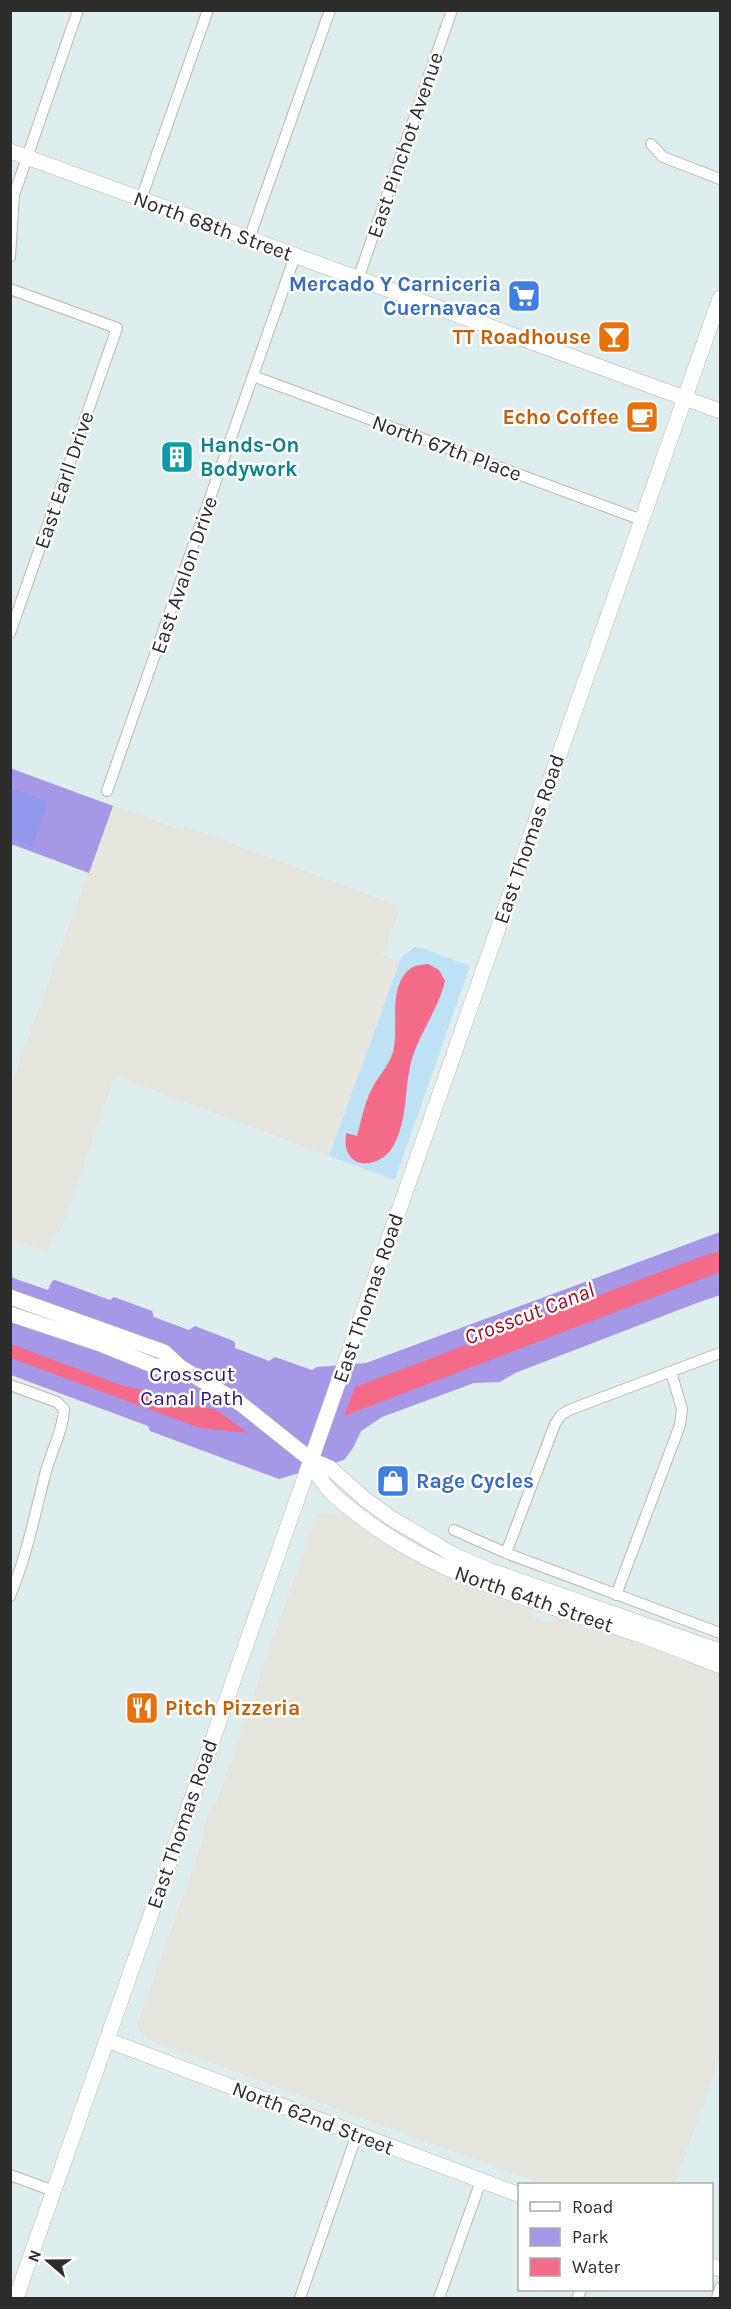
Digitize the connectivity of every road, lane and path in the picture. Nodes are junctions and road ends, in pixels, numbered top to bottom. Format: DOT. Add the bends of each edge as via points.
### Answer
graph roads {
  1 [pos="78,10"];
  2 [pos="208,10"];
  3 [pos="330,10"];
  4 [pos="452,10"];
  5 [pos="651,144"];
  6 [pos="10,151"];
  7 [pos="27,157"];
  8 [pos="720,179"];
  9 [pos="141,199"];
  10 [pos="249,239"];
  11 [pos="295,256"];
  12 [pos="10,257"];
  13 [pos="358,279"];
  14 [pos="10,289"];
  15 [pos="720,298"];
  16 [pos="253,376"];
  17 [pos="686,398"];
  18 [pos="720,411"];
  19 [pos="642,520"];
  20 [pos="10,633"];
  21 [pos="107,792"];
  22 [pos="10,1296"];
  23 [pos="10,1314"];
  24 [pos="720,1353"];
  25 [pos="180,1368"];
  26 [pos="671,1372"];
  27 [pos="10,1385"];
  28 [pos="311,1460"];
  29 [pos="454,1530"];
  30 [pos="506,1553"];
  31 [pos="481,1566"];
  32 [pos="475,1581"];
  33 [pos="11,1594"];
  34 [pos="616,1595"];
  35 [pos="720,1633"];
  36 [pos="720,1651"];
  37 [pos="720,1666"];
  38 [pos="107,2040"];
  39 [pos="357,2134"];
  40 [pos="10,2175"];
  41 [pos="481,2181"];
  42 [pos="54,2191"];
  43 [pos="518,2195"];
  44 [pos="720,2288"];
  45 [pos="16,2298"];
  46 [pos="300,2298"];
  47 [pos="438,2298"];
  48 [pos="717,2298"];
  1 -- 7 [label="street"];
  2 -- 9 [label="street"];
  3 -- 10 [label="street"];
  4 -- 13 [label="street, East Pinchot Avenue"];
  5 -- 8 [label="street" via="663,157"];
  6 -- 7 [label="main road, North 68th Street"];
  7 -- 9 [label="main road, North 68th Street"];
  7 -- 12 [label="street" via="14,195"];
  9 -- 10 [label="main road, North 68th Street"];
  10 -- 11 [label="main road, North 68th Street"];
  11 -- 13 [label="main road, North 68th Street"];
  11 -- 16 [label="street, East Avalon Drive"];
  13 -- 17 [label="main road, North 68th Street"];
  14 -- 20 [label="street, East Earll Drive" via="117,328"];
  15 -- 17 [label="main road, East Thomas Road"];
  16 -- 19 [label="street, North 67th Place"];
  16 -- 21 [label="street, East Avalon Drive"];
  17 -- 18 [label="main road, North 68th Street"];
  17 -- 19 [label="main road, East Thomas Road"];
  19 -- 28 [label="main road, East Thomas Road"];
  22 -- 25 [label="main road, North 64th Street" via="164,1352"];
  23 -- 25 [label="main road, North 64th Street" via="155,1366"];
  24 -- 26 [label="street"];
  25 -- 28 [label="main road, North 64th Street" via="241,1404"];
  26 -- 30 [label="street" via="561,1415"];
  26 -- 34 [label="street" via="682,1409 680,1425"];
  27 -- 33 [label="street" via="64,1408"];
  28 -- 31 [label="main road, North 64th Street" via="330,1468 391,1518 444,1550"];
  28 -- 32 [label="main road, North 64th Street" via="324,1486 365,1521 422,1556"];
  28 -- 38 [label="main road, East Thomas Road"];
  29 -- 30 [label="street, North 64th Street"];
  30 -- 34 [label="street, North 64th Street"];
  31 -- 32 [label="main road"];
  31 -- 36 [label="main road, North 64th Street"];
  32 -- 37 [label="main road, North 64th Street" via="643,1636"];
  34 -- 35 [label="street, North 64th Street"];
  38 -- 39 [label="main road, North 62nd Street"];
  38 -- 42 [label="main road, East Thomas Road"];
  39 -- 41 [label="main road, North 62nd Street"];
  39 -- 46 [label="street"];
  40 -- 42 [label="street"];
  41 -- 43 [label="main road, North 62nd Street"];
  41 -- 47 [label="street"];
  42 -- 45 [label="main road, East Thomas Road"];
  44 -- 48 [label="street"];
}
